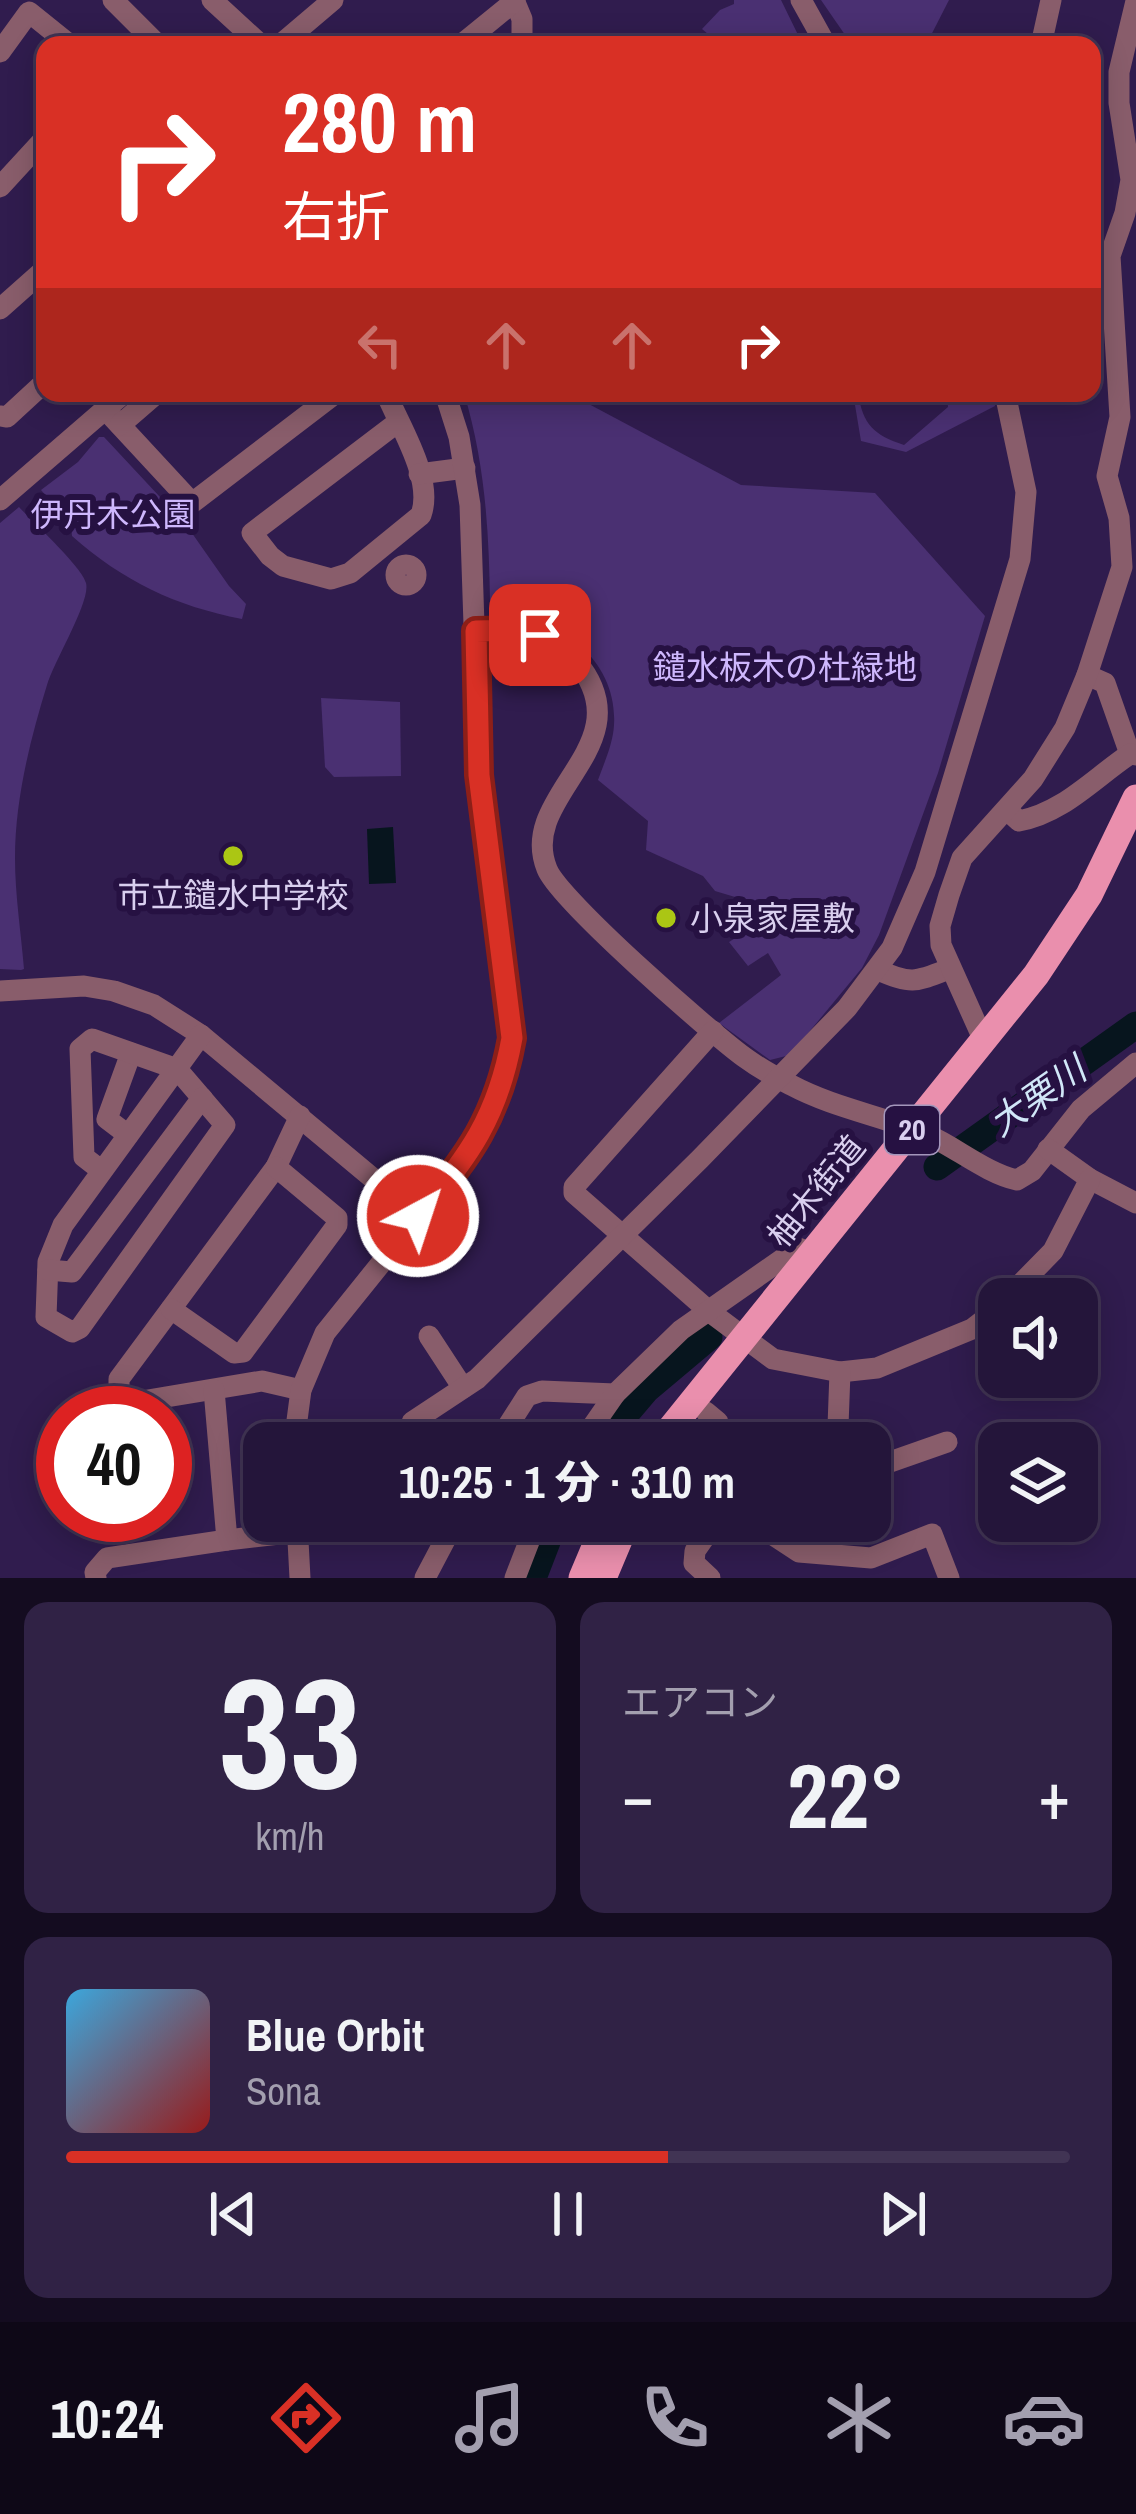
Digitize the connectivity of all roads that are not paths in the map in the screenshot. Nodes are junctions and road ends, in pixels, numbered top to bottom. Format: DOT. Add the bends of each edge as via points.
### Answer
graph roads {
  1 [pos="113,0"];
  2 [pos="212,0"];
  3 [pos="333,0"];
  4 [pos="515,0"];
  5 [pos="801,0"];
  6 [pos="1051,0"];
  7 [pos="1136,4"];
  8 [pos="58,36"];
  9 [pos="142,36"];
  10 [pos="251,36"];
  11 [pos="291,36"];
  12 [pos="472,36"];
  13 [pos="522,36"];
  14 [pos="821,36"];
  15 [pos="1043,36"];
  16 [pos="0,52"];
  17 [pos="36,149"];
  18 [pos="0,187"];
  19 [pos="36,277"];
  20 [pos="0,310"];
  21 [pos="1115,323"];
  22 [pos="1136,350"];
  23 [pos="36,390"];
  24 [pos="120,402"];
  25 [pos="140,402"];
  26 [pos="325,402"];
  27 [pos="390,402"];
  28 [pos="447,402"];
  29 [pos="1007,402"];
  30 [pos="0,416"];
  31 [pos="113,417"];
  32 [pos="1128,420"];
  33 [pos="398,422"];
  34 [pos="465,468"];
  35 [pos="419,474"];
  36 [pos="0,500"];
  37 [pos="384,547"];
  38 [pos="400,567"];
  39 [pos="476,631"];
  40 [pos="1088,676"];
  41 [pos="1133,755"];
  42 [pos="1136,798"];
  43 [pos="1008,811"];
  44 [pos="1136,837"];
  45 [pos="949,969"];
  46 [pos="878,970"];
  47 [pos="0,991"];
  48 [pos="713,1031"];
  49 [pos="201,1035"];
  50 [pos="984,1041"];
  51 [pos="131,1053"];
  52 [pos="1136,1063"];
  53 [pos="177,1069"];
  54 [pos="778,1078"];
  55 [pos="202,1099"];
  56 [pos="300,1116"];
  57 [pos="128,1135"];
  58 [pos="930,1136"];
  59 [pos="1048,1149"];
  60 [pos="276,1167"];
  61 [pos="102,1172"];
  62 [pos="1090,1179"];
  63 [pos="1136,1203"];
  64 [pos="418,1216"];
  65 [pos="620,1235"];
  66 [pos="813,1252"];
  67 [pos="48,1270"];
  68 [pos="1027,1278"];
  69 [pos="171,1309"];
  70 [pos="712,1313"];
  71 [pos="978,1325"];
  72 [pos="430,1336"];
  73 [pos="744,1340"];
  74 [pos="840,1372"];
  75 [pos="464,1388"];
  76 [pos="214,1390"];
  77 [pos="301,1390"];
  78 [pos="615,1394"];
  79 [pos="706,1412"];
  80 [pos="297,1422"];
  81 [pos="412,1422"];
  82 [pos="515,1422"];
  83 [pos="596,1422"];
  84 [pos="676,1422"];
  85 [pos="698,1422"];
  86 [pos="718,1422"];
  87 [pos="838,1422"];
  88 [pos="947,1442"];
  89 [pos="891,1461"];
  90 [pos="243,1537"];
  91 [pos="226,1540"];
  92 [pos="298,1542"];
  93 [pos="444,1542"];
  94 [pos="529,1542"];
  95 [pos="597,1542"];
  96 [pos="618,1542"];
  97 [pos="701,1542"];
  98 [pos="784,1542"];
  99 [pos="96,1578"];
  100 [pos="299,1578"];
  101 [pos="425,1578"];
  102 [pos="515,1578"];
  103 [pos="582,1578"];
  104 [pos="603,1578"];
  105 [pos="710,1578"];
  106 [pos="949,1578"];
  1 -- 9 [label="street"];
  2 -- 10 [label="street"];
  3 -- 11 [label="street"];
  4 -- 12 [label="street"];
  4 -- 13 [label="street"];
  5 -- 14 [label="street"];
  6 -- 15 [label="street"];
  7 -- 21 [label="street" via="1119,72 1130,180 1110,256"];
  8 -- 16 [label="street" via="29,13"];
  17 -- 18 [label="street"];
  19 -- 20 [label="street"];
  21 -- 22 [label="street"];
  21 -- 32 [label="street"];
  23 -- 30 [label="street"];
  24 -- 31 [label="street"];
  25 -- 31 [label="street"];
  26 -- 31 [label="street" via="192,502"];
  27 -- 33 [label="street"];
  28 -- 34 [label="street"];
  29 -- 46 [label="street" via="1026,492 1020,559 925,872"];
  31 -- 36 [label="street"];
  32 -- 40 [label="street" via="1107,476 1122,567"];
  33 -- 35 [label="street"];
  33 -- 37 [label="street" via="252,533 279,563 318,578 350,573"];
  34 -- 35 [label="street"];
  34 -- 39 [label="street"];
  35 -- 37 [label="street" via="421,515"];
  37 -- 38 [label="street"];
  39 -- 48 [label="street" via="540,635 585,673 595,704 593,740 546,819 546,868 566,896"];
  39 -- 64 [label="street" via="479,775 512,1038 486,1127"];
  40 -- 41 [label="street" via="1105,683"];
  40 -- 43 [label="street" via="1065,728"];
  41 -- 43 [label="street" via="1049,811 1019,821"];
  42 -- 50 [label="main road, 柚木街道 / 20" via="1072,922"];
  43 -- 45 [label="street" via="956,870 940,926"];
  44 -- 58 [label="main road, 柚木街道 / 20" via="1069,958"];
  45 -- 46 [label="street" via="916,982"];
  45 -- 50 [label="street"];
  46 -- 54 [label="street"];
  47 -- 49 [label="street" via="114,991"];
  48 -- 54 [label="street"];
  48 -- 65 [label="street" via="574,1187"];
  49 -- 53 [label="street"];
  49 -- 56 [label="street"];
  50 -- 58 [label="main road, 柚木街道 / 20"];
  51 -- 53 [label="street"];
  51 -- 57 [label="street" via="107,1119"];
  51 -- 61 [label="street" via="92,1039 80,1048 84,1157"];
  52 -- 59 [label="street"];
  53 -- 55 [label="street"];
  53 -- 57 [label="street"];
  54 -- 58 [label="street"];
  54 -- 65 [label="street"];
  55 -- 67 [label="street" via="72,1272"];
  55 -- 67 [label="street" via="223,1131 72,1332 46,1316"];
  56 -- 60 [label="street"];
  56 -- 64 [label="street"];
  57 -- 61 [label="street"];
  58 -- 59 [label="street" via="1018,1180"];
  58 -- 66 [label="main road, 柚木街道 / 20"];
  58 -- 73 [label="main road, 柚木街道 / 20"];
  59 -- 62 [label="street"];
  60 -- 69 [label="street"];
  60 -- 69 [label="street" via="337,1226 243,1352"];
  61 -- 67 [label="street" via="63,1225"];
  62 -- 63 [label="street"];
  62 -- 68 [label="street" via="1053,1251"];
  64 -- 77 [label="street" via="325,1333"];
  65 -- 70 [label="street"];
  65 -- 75 [label="street"];
  66 -- 70 [label="street" via="798,1248"];
  66 -- 73 [label="main road, 柚木街道 / 20"];
  69 -- 76 [label="street" via="119,1379 123,1398"];
  70 -- 73 [label="street"];
  70 -- 78 [label="street" via="681,1330"];
  71 -- 74 [label="street" via="877,1368"];
  72 -- 75 [label="street"];
  73 -- 74 [label="street" via="773,1359"];
  73 -- 79 [label="main road, 柚木街道 / 20"];
  73 -- 84 [label="main road, 柚木街道 / 20"];
  74 -- 87 [label="street"];
  75 -- 81 [label="street"];
  76 -- 77 [label="street" via="267,1382"];
  76 -- 91 [label="street"];
  77 -- 80 [label="street"];
  78 -- 82 [label="street" via="542,1391 527,1396"];
  78 -- 83 [label="street"];
  79 -- 85 [label="main road, 柚木街道 / 20"];
  79 -- 86 [label="street"];
  88 -- 89 [label="street"];
  90 -- 91 [label="street"];
  91 -- 99 [label="street" via="107,1558"];
  92 -- 100 [label="street"];
  93 -- 101 [label="street"];
  94 -- 102 [label="street"];
  95 -- 103 [label="main road"];
  96 -- 104 [label="main road"];
  97 -- 105 [label="street" via="694,1563"];
  98 -- 106 [label="street" via="799,1552 872,1558 932,1534"];
}
